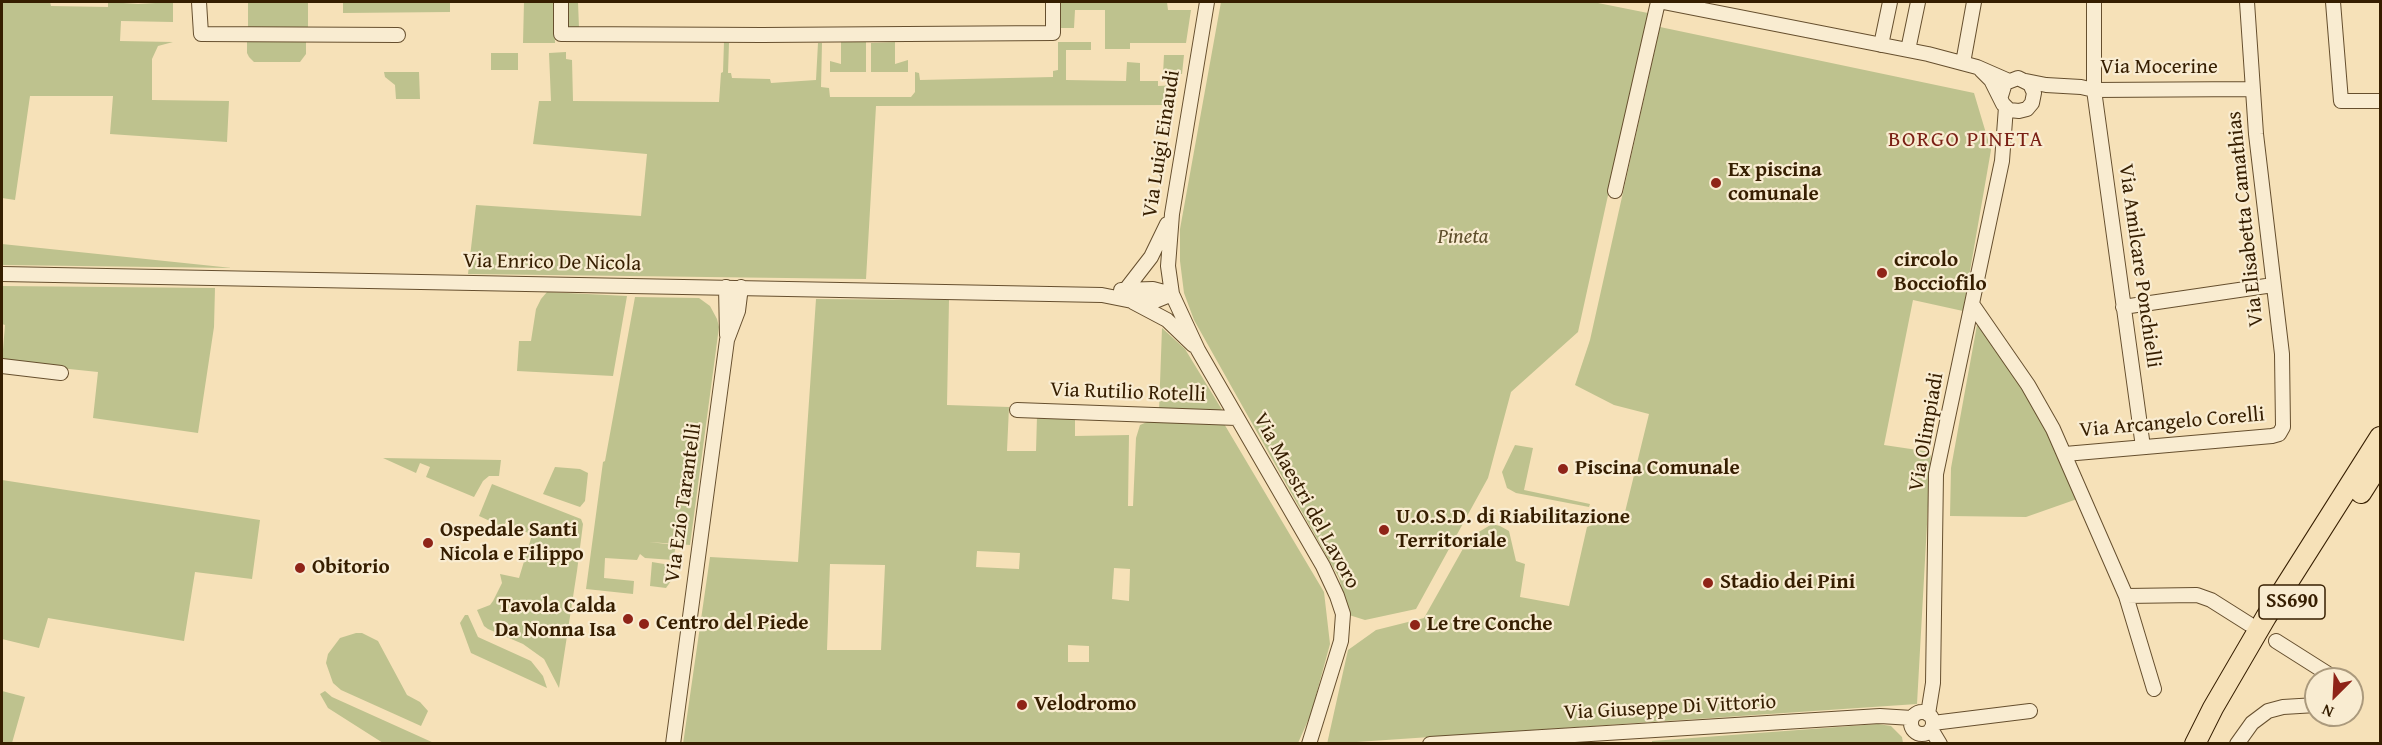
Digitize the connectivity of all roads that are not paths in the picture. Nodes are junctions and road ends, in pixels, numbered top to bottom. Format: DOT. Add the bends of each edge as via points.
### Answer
graph roads {
  1 [pos="200,2"];
  2 [pos="561,2"];
  3 [pos="1053,2"];
  4 [pos="1207,2"];
  5 [pos="1660,2"];
  6 [pos="1890,2"];
  7 [pos="1918,2"];
  8 [pos="1974,2"];
  9 [pos="2094,2"];
  10 [pos="2247,2"];
  11 [pos="2333,2"];
  12 [pos="398,35"];
  13 [pos="1881,45"];
  14 [pos="1908,50"];
  15 [pos="1970,65"];
  16 [pos="2009,81"];
  17 [pos="2026,81"];
  18 [pos="2065,86"];
  19 [pos="2253,89"];
  20 [pos="2094,90"];
  21 [pos="2003,101"];
  22 [pos="2380,101"];
  23 [pos="2027,106"];
  24 [pos="2002,161"];
  25 [pos="1616,191"];
  26 [pos="1172,214"];
  27 [pos="2,274"];
  28 [pos="2273,285"];
  29 [pos="726,287"];
  30 [pos="741,287"];
  31 [pos="1129,294"];
  32 [pos="1172,294"];
  33 [pos="1972,304"];
  34 [pos="2123,307"];
  35 [pos="728,340"];
  36 [pos="1198,350"];
  37 [pos="2,366"];
  38 [pos="61,373"];
  39 [pos="1017,410"];
  40 [pos="1237,418"];
  41 [pos="2281,431"];
  42 [pos="2380,437"];
  43 [pos="2143,447"];
  44 [pos="2065,454"];
  45 [pos="2380,463"];
  46 [pos="2126,596"];
  47 [pos="2258,620"];
  48 [pos="2276,641"];
  49 [pos="2317,667"];
  50 [pos="2154,689"];
  51 [pos="2304,705"];
  52 [pos="2030,711"];
  53 [pos="1926,728"];
  54 [pos="1312,742"];
  55 [pos="673,743"];
  56 [pos="1430,744"];
  57 [pos="1940,744"];
  58 [pos="2189,744"];
  59 [pos="2195,744"];
  60 [pos="2208,744"];
  61 [pos="2237,744"];
  1 -- 12 [label="street" via="201,34"];
  2 -- 3 [label="street" via="561,34 1053,33"];
  4 -- 26 [label="street, Via Luigi Einaudi"];
  5 -- 13 [label="street"];
  5 -- 25 [label="street"];
  6 -- 13 [label="street"];
  7 -- 14 [label="street"];
  8 -- 15 [label="street"];
  9 -- 20 [label="street, Via Amilcare Ponchielli"];
  10 -- 19 [label="street, Via Elisabetta Camathias"];
  11 -- 22 [label="street" via="2341,101"];
  13 -- 14 [label="street"];
  14 -- 15 [label="street"];
  15 -- 16 [label="street"];
  15 -- 21 [label="street" via="1991,80"];
  16 -- 17 [label="street"];
  16 -- 21 [label="street" via="2002,87"];
  17 -- 18 [label="street, Via Mocerine"];
  17 -- 23 [label="street" via="2032,88"];
  18 -- 20 [label="street, Via Mocerine"];
  18 -- 23 [label="street"];
  19 -- 20 [label="street, Via Mocerine"];
  19 -- 28 [label="street, Via Elisabetta Camathias"];
  20 -- 34 [label="street, Via Amilcare Ponchielli"];
  21 -- 23 [label="street" via="2014,111"];
  21 -- 24 [label="street, Via Olimpiadi"];
  23 -- 24 [label="street, Via Olimpiadi"];
  24 -- 33 [label="street, Via Olimpiadi"];
  26 -- 31 [label="street"];
  26 -- 32 [label="street, Via Luigi Einaudi" via="1168,266"];
  27 -- 29 [label="street, Via Enrico De Nicola"];
  28 -- 34 [label="street"];
  28 -- 41 [label="street, Via Elisabetta Camathias" via="2283,365"];
  29 -- 30 [label="street, Via Enrico De Nicola"];
  29 -- 35 [label="street"];
  30 -- 31 [label="street, Via Enrico De Nicola"];
  30 -- 35 [label="street"];
  31 -- 32 [label="street" via="1155,301"];
  31 -- 36 [label="street" via="1167,320"];
  32 -- 36 [label="street, Via Maestri del Lavoro"];
  33 -- 44 [label="street" via="2028,385"];
  33 -- 53 [label="street, Via Olimpiadi" via="1936,474 1933,683"];
  34 -- 43 [label="street, Via Amilcare Ponchielli"];
  35 -- 55 [label="street, Via Ezio Tarantelli"];
  36 -- 40 [label="street, Via Maestri del Lavoro"];
  37 -- 38 [label="street"];
  39 -- 40 [label="street, Via Rutilio Rotelli"];
  40 -- 54 [label="street, Via Maestri del Lavoro" via="1323,567 1343,614 1341,640"];
  41 -- 43 [label="street, Via Arcangelo Corelli" via="2272,436"];
  42 -- 47 [label="highway, SS690"];
  43 -- 44 [label="street, Via Arcangelo Corelli"];
  44 -- 46 [label="street"];
  45 -- 60 [label="highway, SS690" via="2254,661"];
  46 -- 47 [label="street" via="2197,595"];
  46 -- 50 [label="street"];
  47 -- 58 [label="highway"];
  47 -- 59 [label="highway, SS690"];
  48 -- 49 [label="street"];
  51 -- 61 [label="street" via="2268,711 2252,723"];
  52 -- 53 [label="street, Via Giuseppe Di Vittorio"];
  53 -- 56 [label="street, Via Giuseppe Di Vittorio" via="1920,712 1912,718 1870,717"];
  53 -- 57 [label="street"];
}
